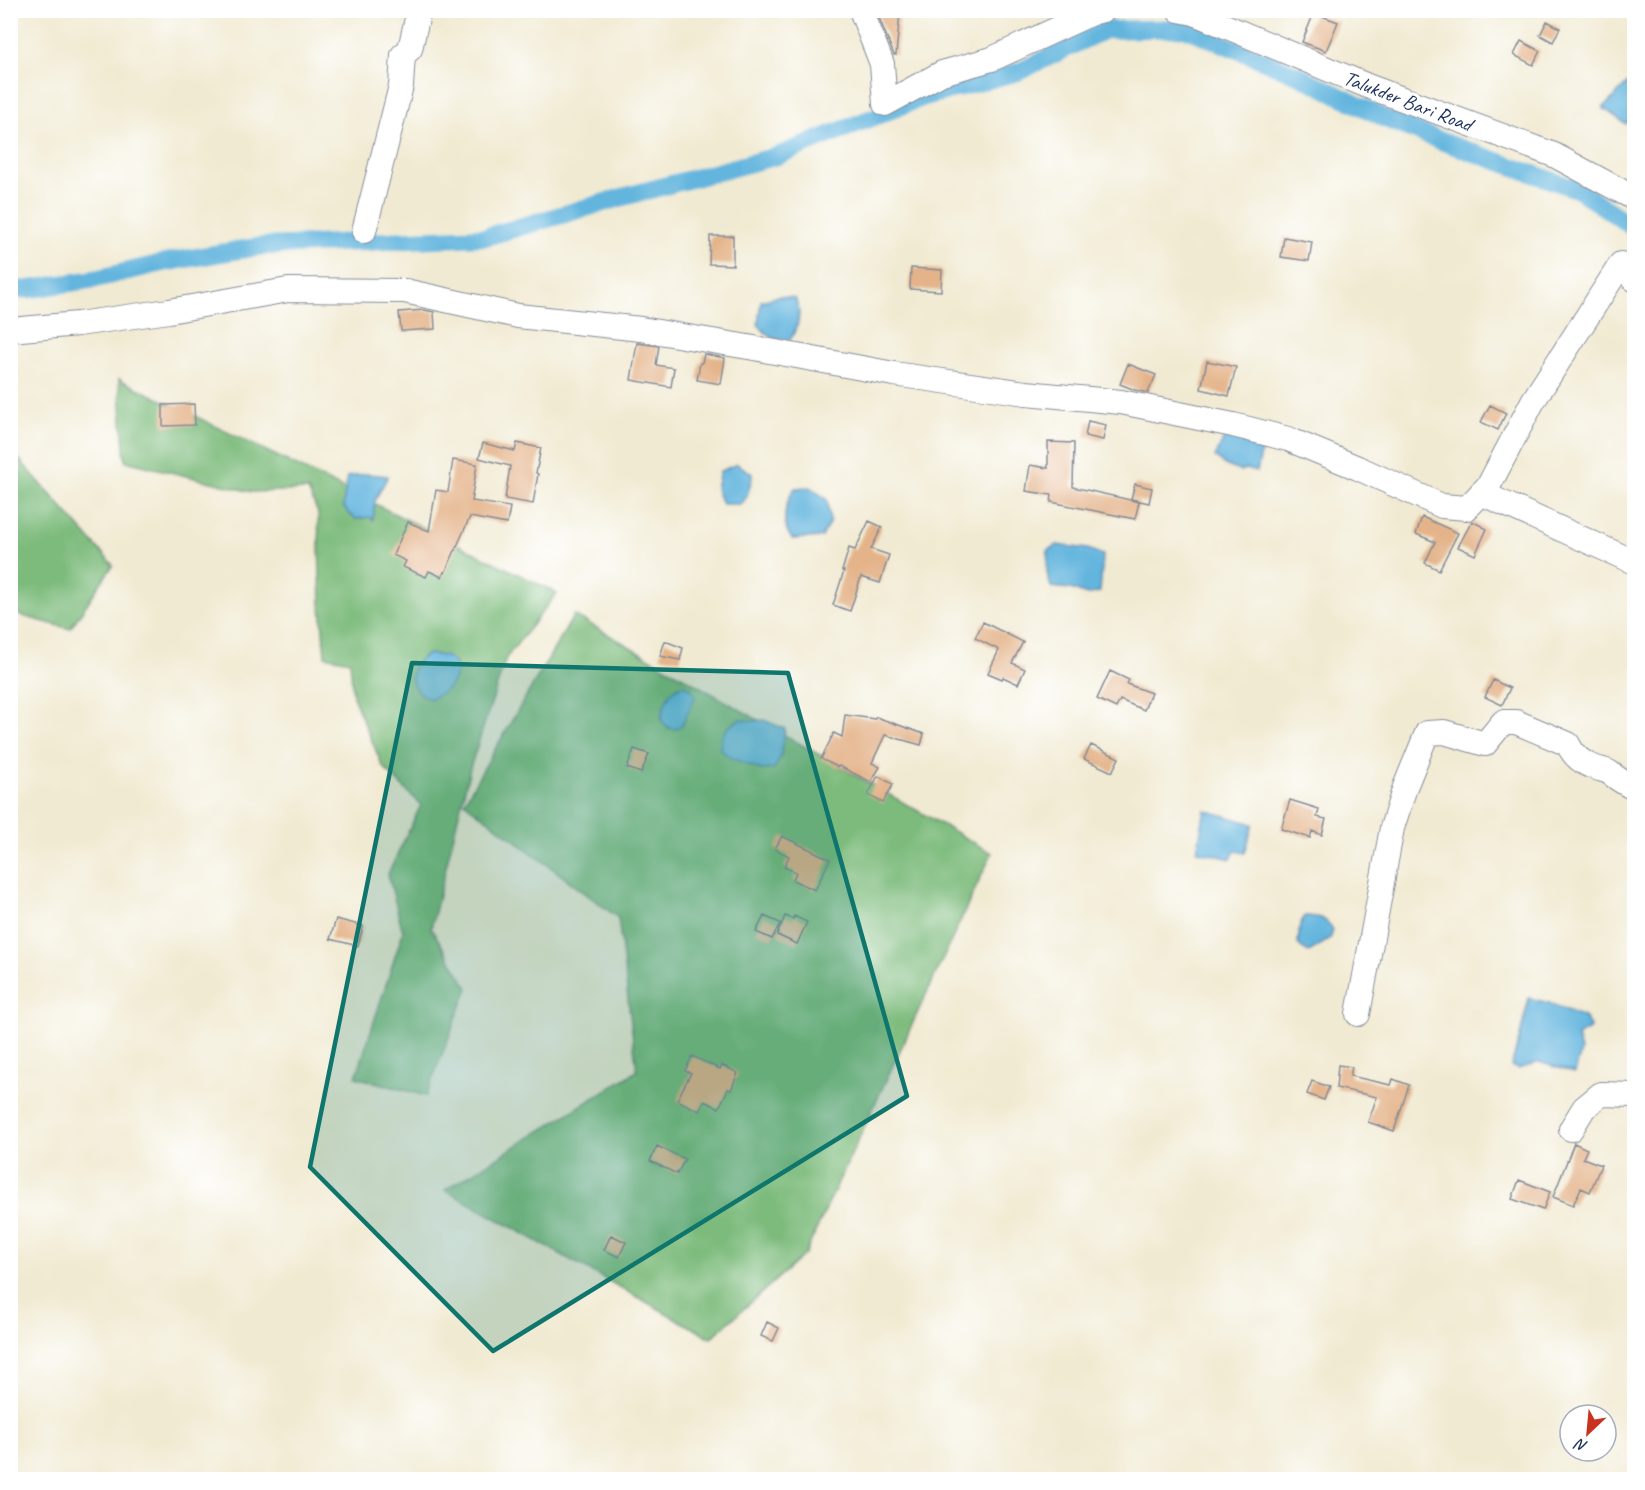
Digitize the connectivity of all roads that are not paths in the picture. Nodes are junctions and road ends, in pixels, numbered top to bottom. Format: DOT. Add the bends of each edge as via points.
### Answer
graph roads {
  1 [pos="419,10"];
  2 [pos="861,10"];
  3 [pos="1103,10"];
  4 [pos="1179,10"];
  5 [pos="1635,198"];
  6 [pos="364,231"];
  7 [pos="1635,279"];
  8 [pos="10,330"];
  9 [pos="1481,493"];
  10 [pos="1635,562"];
  11 [pos="1635,788"];
  12 [pos="1358,1014"];
  13 [pos="1635,1095"];
  14 [pos="1571,1130"];
  1 -- 6 [label="street" via="410,49 403,55 401,86"];
  2 -- 3 [label="street" via="882,64 885,104 942,73 992,59"];
  4 -- 5 [label="street, Talukder Bari Road" via="1554,155"];
  7 -- 9 [label="street" via="1621,264 1533,401 1489,485"];
  8 -- 9 [label="street" via="169,311 288,290 405,291 518,316 641,329 1026,393 1122,402 1288,440 1442,506 1467,508"];
  9 -- 10 [label="street"];
  11 -- 12 [label="street" via="1582,761 1568,744 1516,722 1503,722 1485,744 1444,732 1427,733 1392,828"];
  13 -- 14 [label="street" via="1601,1094 1584,1108"];
}
